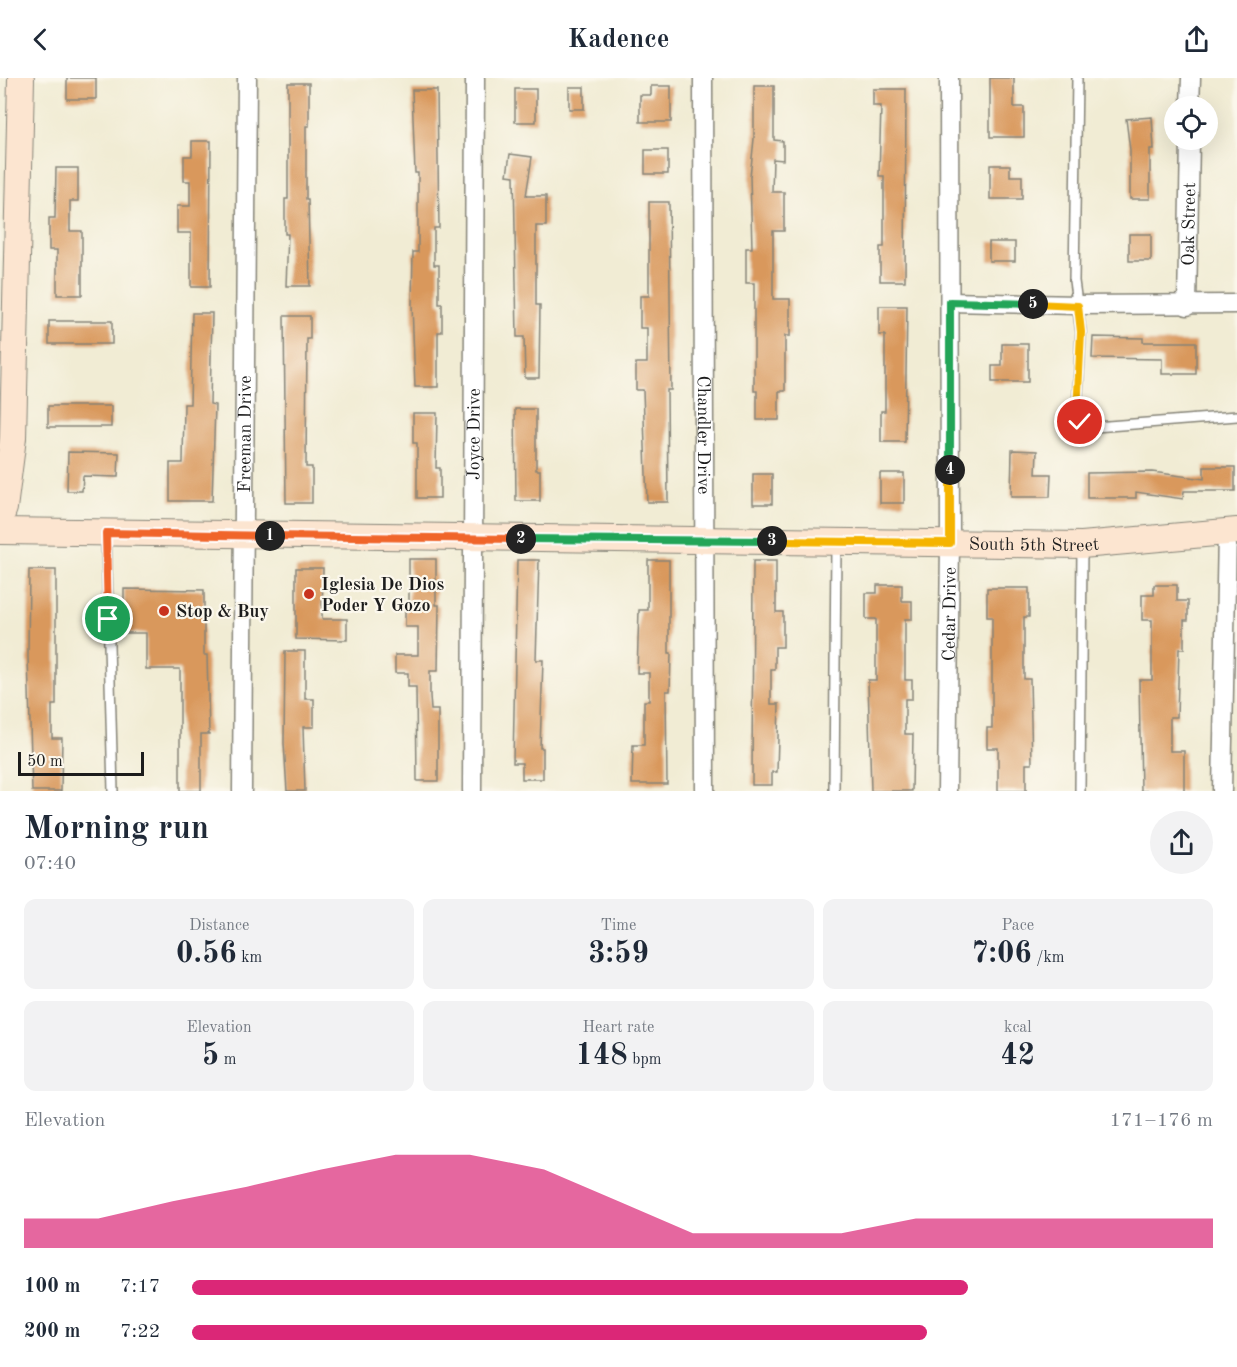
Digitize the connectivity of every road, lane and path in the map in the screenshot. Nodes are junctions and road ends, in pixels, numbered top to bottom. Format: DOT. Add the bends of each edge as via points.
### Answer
graph roads {
  1 [pos="21,78"];
  2 [pos="246,78"];
  3 [pos="475,78"];
  4 [pos="703,78"];
  5 [pos="949,78"];
  6 [pos="1077,78"];
  7 [pos="1191,78"];
  8 [pos="1190,96"];
  9 [pos="1190,150"];
  10 [pos="9,214"];
  11 [pos="950,302"];
  12 [pos="1237,304"];
  13 [pos="1078,306"];
  14 [pos="1187,306"];
  15 [pos="1237,416"];
  16 [pos="0,519"];
  17 [pos="0,531"];
  18 [pos="1232,532"];
  19 [pos="106,533"];
  20 [pos="245,536"];
  21 [pos="474,538"];
  22 [pos="705,540"];
  23 [pos="836,541"];
  24 [pos="950,543"];
  25 [pos="1082,545"];
  26 [pos="113,791"];
  27 [pos="242,791"];
  28 [pos="472,791"];
  29 [pos="705,791"];
  30 [pos="834,791"];
  31 [pos="947,791"];
  32 [pos="1080,791"];
  33 [pos="1222,791"];
  1 -- 10 [label="street"];
  2 -- 20 [label="street, Freeman Drive"];
  3 -- 21 [label="street, Joyce Drive"];
  4 -- 22 [label="street, Chandler Drive"];
  5 -- 11 [label="street, Cedar Drive"];
  6 -- 13 [label="lane" via="1074,281"];
  7 -- 8 [label="street"];
  9 -- 14 [label="street, Oak Street"];
  10 -- 16 [label="street" via="13,438"];
  11 -- 13 [label="street"];
  11 -- 24 [label="street, Cedar Drive"];
  12 -- 14 [label="street"];
  13 -- 14 [label="street"];
  13 -- 15 [label="lane" via="1080,422 1095,427"];
  17 -- 19 [label="street, South 5th Street"];
  18 -- 25 [label="street, South 5th Street"];
  18 -- 33 [label="street"];
  19 -- 20 [label="street, South 5th Street"];
  19 -- 26 [label="lane"];
  20 -- 21 [label="street, South 5th Street"];
  20 -- 27 [label="street, Freeman Drive"];
  21 -- 22 [label="street, South 5th Street"];
  21 -- 28 [label="street, Joyce Drive"];
  22 -- 23 [label="street, South 5th Street"];
  22 -- 29 [label="street, Chandler Drive"];
  23 -- 24 [label="street, South 5th Street"];
  23 -- 30 [label="lane"];
  24 -- 25 [label="street, South 5th Street"];
  24 -- 31 [label="street, Cedar Drive"];
  25 -- 32 [label="lane"];
}
